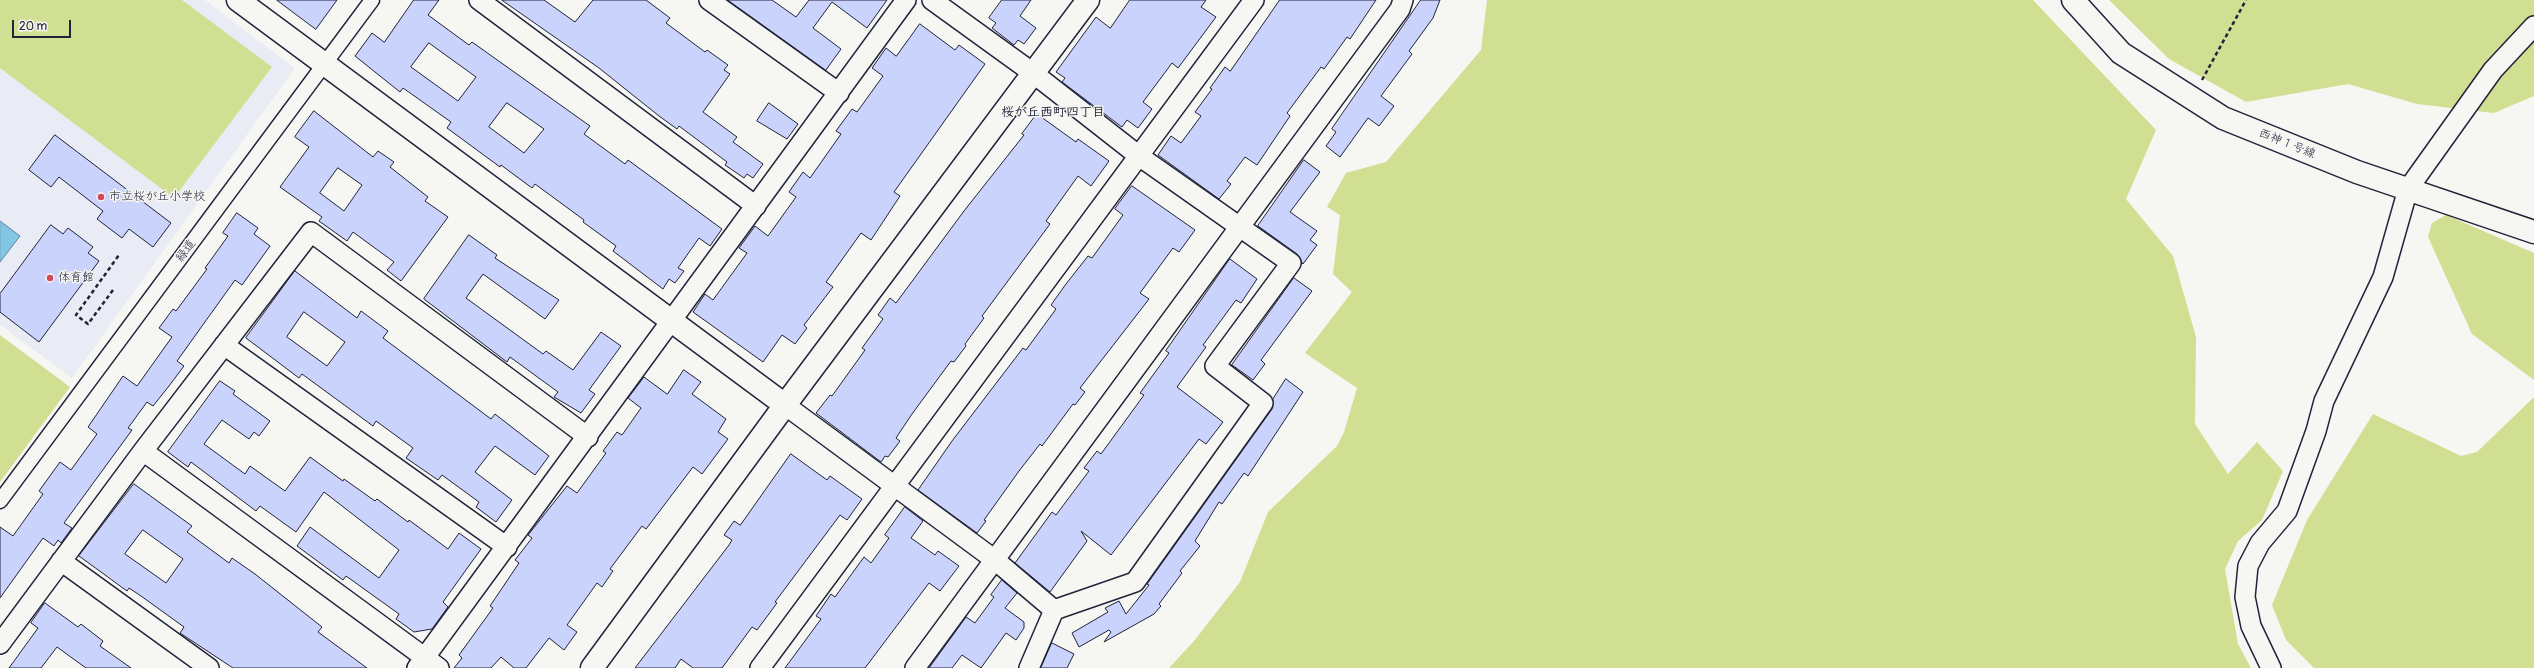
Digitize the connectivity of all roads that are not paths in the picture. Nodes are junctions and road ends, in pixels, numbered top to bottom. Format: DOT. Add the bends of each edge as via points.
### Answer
graph roads {
  1 [pos="238,0"];
  2 [pos="372,0"];
  3 [pos="479,0"];
  4 [pos="709,0"];
  5 [pos="906,0"];
  6 [pos="932,0"];
  7 [pos="1088,0"];
  8 [pos="1254,0"];
  9 [pos="1403,0"];
  10 [pos="2073,0"];
  11 [pos="2534,26"];
  12 [pos="325,64"];
  13 [pos="1033,73"];
  14 [pos="839,93"];
  15 [pos="1139,156"];
  16 [pos="2408,189"];
  17 [pos="756,206"];
  18 [pos="1238,226"];
  19 [pos="2534,232"];
  20 [pos="672,322"];
  21 [pos="224,345"];
  22 [pos="785,405"];
  23 [pos="588,437"];
  24 [pos="143,451"];
  25 [pos="894,486"];
  26 [pos="0,501"];
  27 [pos="507,547"];
  28 [pos="994,560"];
  29 [pos="61,562"];
  30 [pos="1054,610"];
  31 [pos="0,644"];
  32 [pos="427,664"];
  33 [pos="210,668"];
  34 [pos="592,668"];
  35 [pos="760,668"];
  36 [pos="915,668"];
  37 [pos="1029,668"];
  38 [pos="2271,668"];
  1 -- 12 [label="street"];
  2 -- 12 [label="street, 緑道"];
  3 -- 17 [label="street"];
  4 -- 14 [label="street"];
  5 -- 14 [label="street"];
  6 -- 13 [label="street"];
  7 -- 13 [label="street"];
  8 -- 15 [label="street"];
  9 -- 18 [label="street" via="1400,8"];
  10 -- 16 [label="street, 西神１号線" via="2121,53 2223,118 2357,172"];
  11 -- 16 [label="street" via="2493,70"];
  12 -- 20 [label="street"];
  12 -- 26 [label="street, 緑道"];
  13 -- 15 [label="street"];
  13 -- 22 [label="street"];
  14 -- 17 [label="street"];
  15 -- 18 [label="street"];
  15 -- 25 [label="street"];
  16 -- 19 [label="street, 西神１号線"];
  16 -- 38 [label="street" via="2383,276 2324,401 2287,511 2260,542 2248,566 2245,597 2251,626"];
  17 -- 20 [label="street"];
  18 -- 28 [label="street"];
  18 -- 30 [label="street" via="1291,263 1215,366 1263,403 1135,582"];
  20 -- 22 [label="street"];
  20 -- 23 [label="street"];
  21 -- 23 [label="street" via="311,232"];
  21 -- 24 [label="street"];
  21 -- 27 [label="street"];
  22 -- 25 [label="street"];
  22 -- 34 [label="street"];
  23 -- 27 [label="street"];
  24 -- 29 [label="street"];
  24 -- 32 [label="street"];
  25 -- 28 [label="street"];
  25 -- 35 [label="street"];
  27 -- 32 [label="street"];
  28 -- 30 [label="street"];
  28 -- 36 [label="street"];
  29 -- 31 [label="street"];
  29 -- 33 [label="street"];
  30 -- 37 [label="street"];
}
